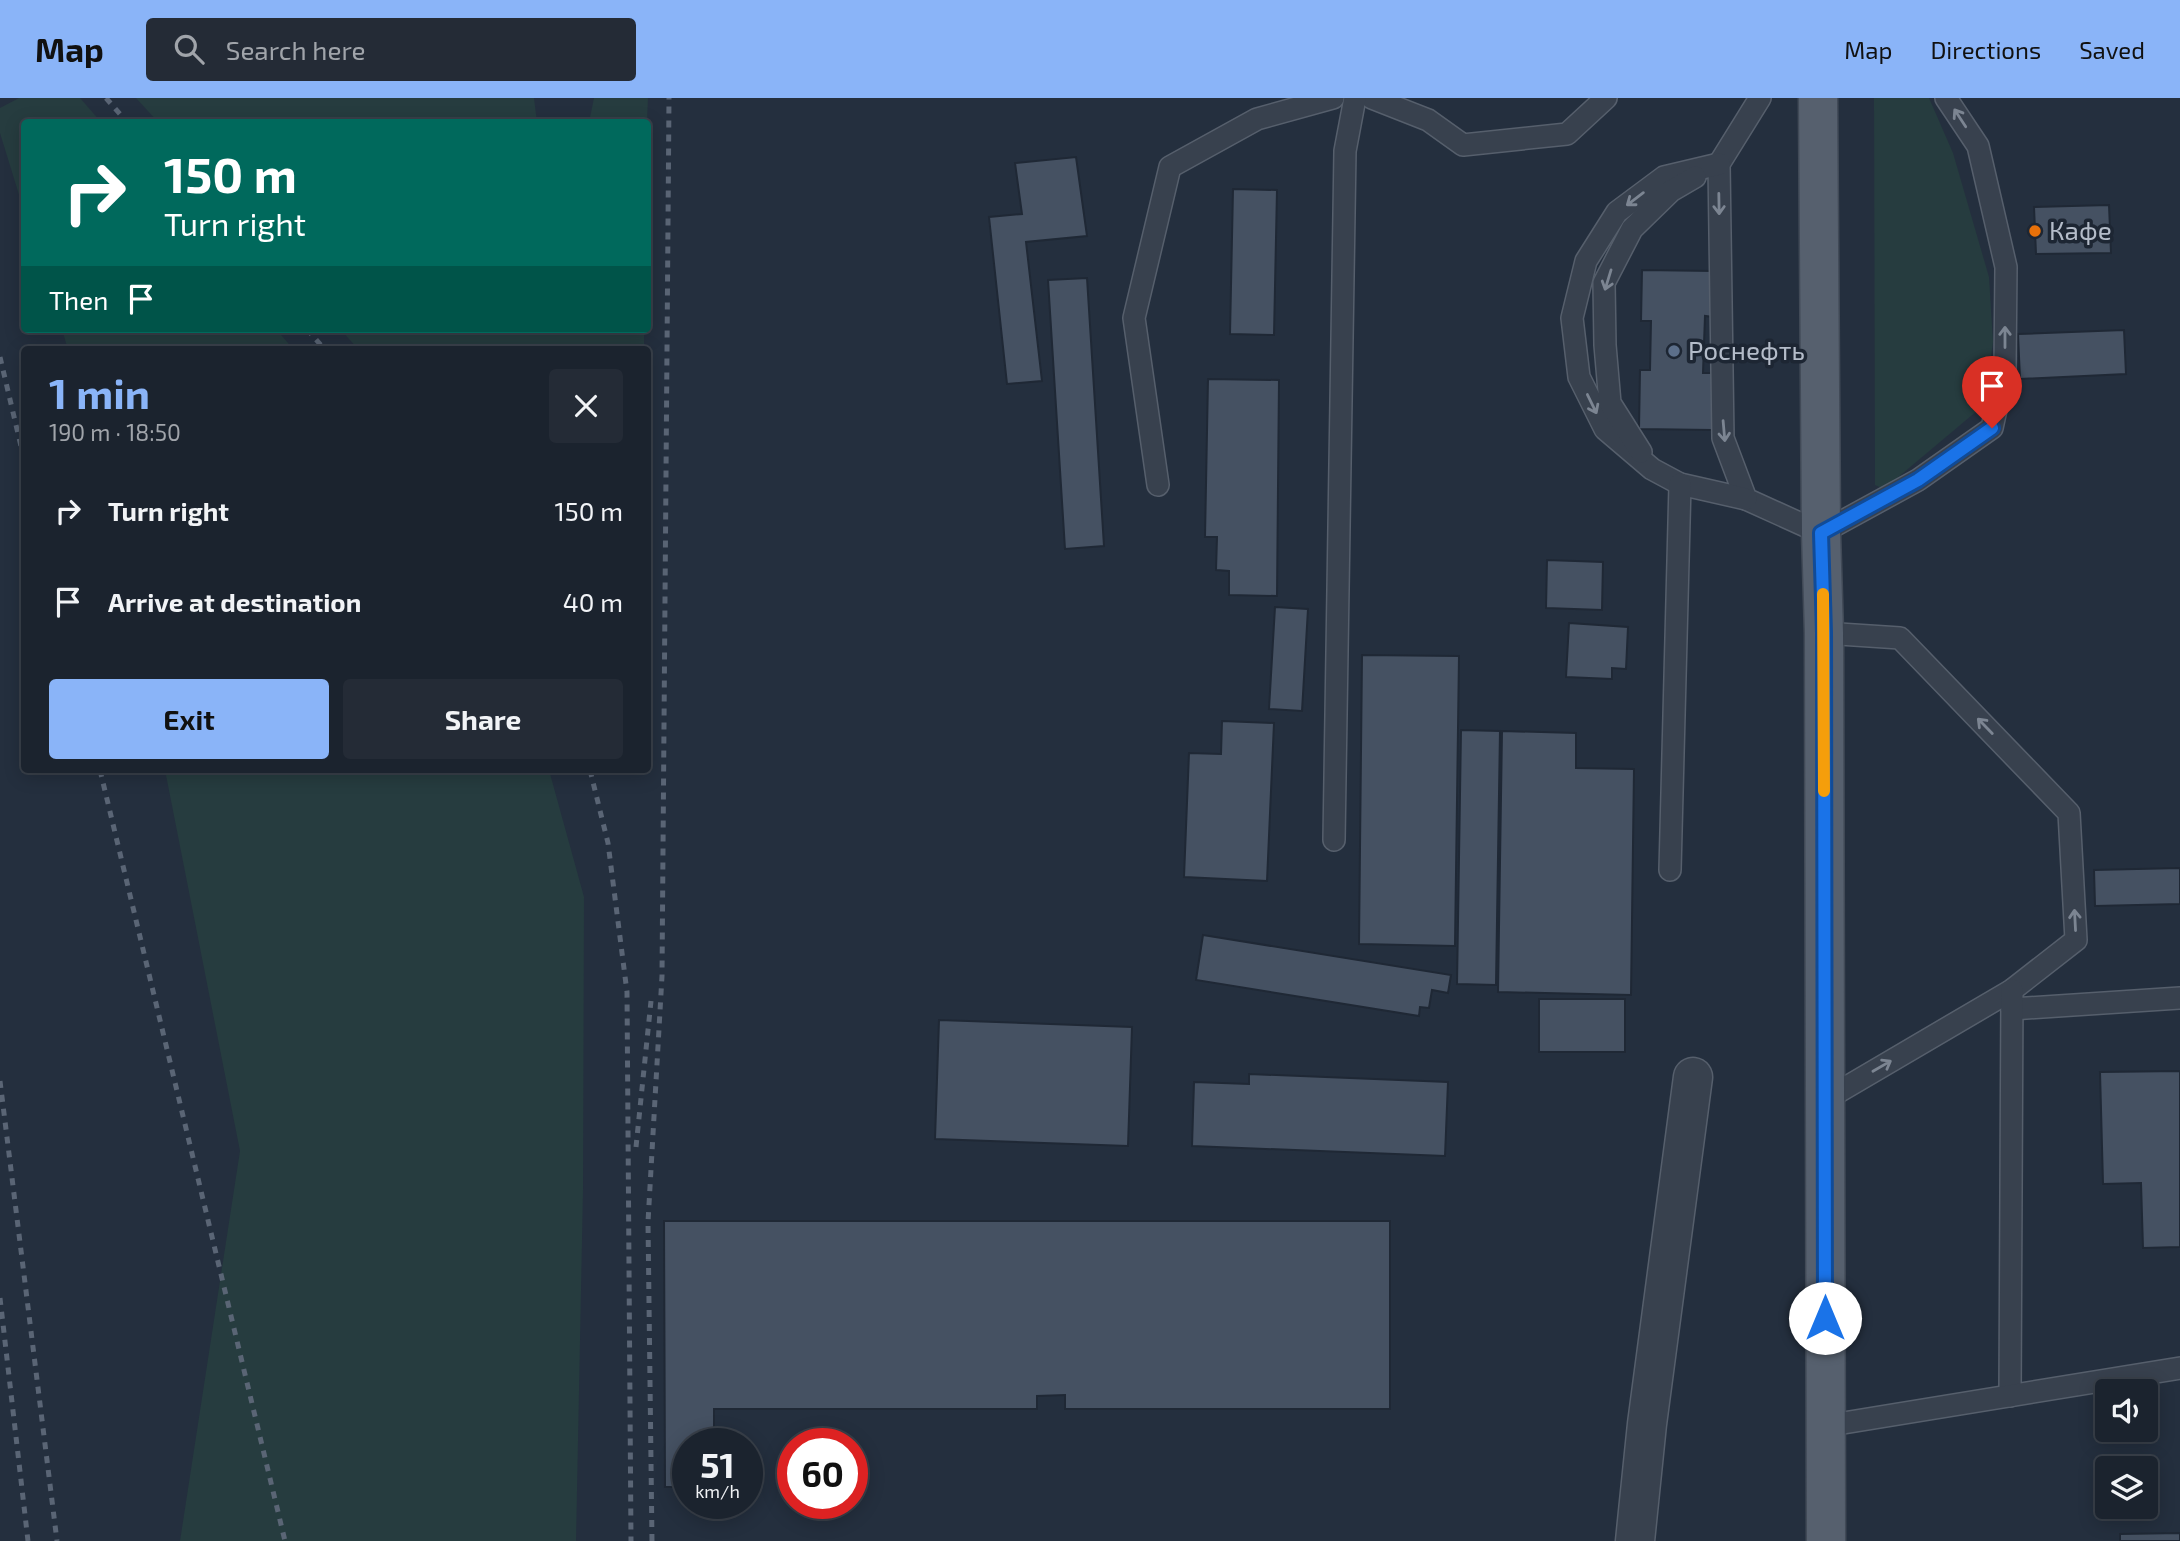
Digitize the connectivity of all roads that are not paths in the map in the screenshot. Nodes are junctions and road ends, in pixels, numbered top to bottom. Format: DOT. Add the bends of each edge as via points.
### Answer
graph roads {
  1 [pos="1333,98"];
  2 [pos="1355,98"];
  3 [pos="1372,98"];
  4 [pos="1606,98"];
  5 [pos="1760,98"];
  6 [pos="1818,98"];
  7 [pos="1946,98"];
  8 [pos="1719,164"];
  9 [pos="1652,469"];
  10 [pos="1680,484"];
  11 [pos="1158,485"];
  12 [pos="1746,499"];
  13 [pos="1821,533"];
  14 [pos="1824,633"];
  15 [pos="1334,840"];
  16 [pos="1670,870"];
  17 [pos="2180,998"];
  18 [pos="2012,999"];
  19 [pos="1693,1077"];
  20 [pos="1824,1101"];
  21 [pos="2180,1368"];
  22 [pos="2010,1396"];
  23 [pos="1825,1426"];
  24 [pos="1635,1541"];
  25 [pos="1826,1541"];
  1 -- 11 [label="lane" via="1257,119 1170,167 1134,318"];
  2 -- 15 [label="lane" via="1345,150"];
  3 -- 4 [label="lane" via="1428,120 1463,145 1567,134"];
  5 -- 8 [label="lane"];
  6 -- 13 [label="main road"];
  13 -- 7 [label="lane, one-way" via="1918,480 1992,428 2005,368 2006,267 1978,146"];
  8 -- 9 [label="lane, one-way" via="1671,191 1632,229 1604,283 1610,402"];
  8 -- 9 [label="lane, one-way" via="1664,177 1618,212 1586,261 1572,318 1578,377 1605,429"];
  8 -- 12 [label="lane, one-way" via="1723,438"];
  9 -- 10 [label="lane"];
  10 -- 12 [label="lane"];
  10 -- 16 [label="lane"];
  12 -- 13 [label="lane"];
  13 -- 14 [label="main road"];
  18 -- 14 [label="lane, one-way" via="2076,940 2069,813 1900,638"];
  14 -- 20 [label="main road"];
  17 -- 18 [label="lane"];
  20 -- 18 [label="lane, one-way"];
  18 -- 22 [label="lane"];
  19 -- 24 [label="street"];
  20 -- 23 [label="main road"];
  21 -- 22 [label="lane"];
  22 -- 23 [label="lane"];
  23 -- 25 [label="main road"];
}
